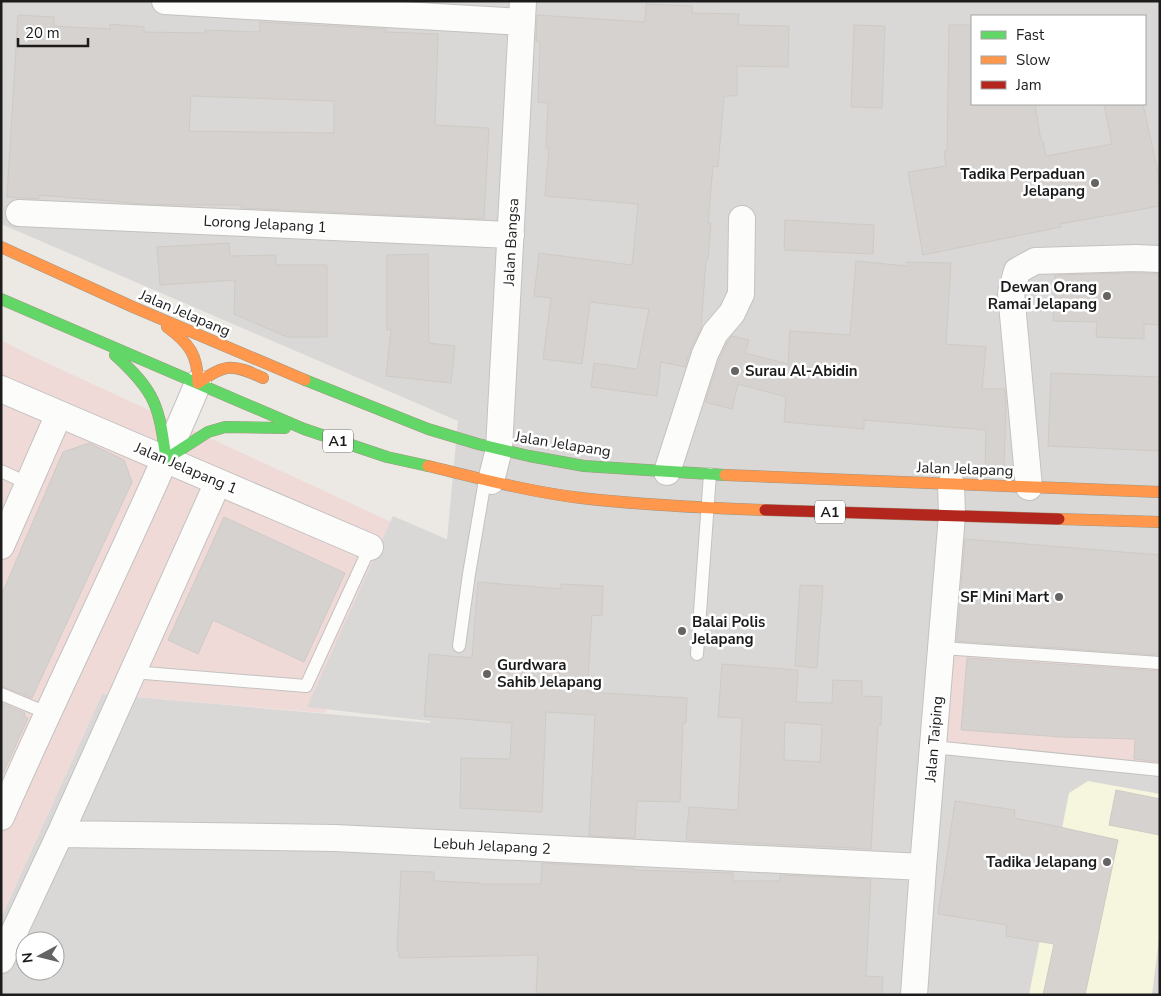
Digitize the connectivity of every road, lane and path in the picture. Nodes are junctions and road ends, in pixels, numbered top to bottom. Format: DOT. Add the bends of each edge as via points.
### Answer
graph roads {
  1 [pos="165,1"];
  2 [pos="522,12"];
  3 [pos="19,213"];
  4 [pos="742,219"];
  5 [pos="511,235"];
  6 [pos="1,247"];
  7 [pos="1160,259"];
  8 [pos="1,299"];
  9 [pos="133,307"];
  10 [pos="94,339"];
  11 [pos="271,381"];
  12 [pos="198,383"];
  13 [pos="1,389"];
  14 [pos="59,414"];
  15 [pos="304,429"];
  16 [pos="446,446"];
  17 [pos="499,449"];
  18 [pos="166,459"];
  19 [pos="1,471"];
  20 [pos="667,472"];
  21 [pos="710,474"];
  22 [pos="488,481"];
  23 [pos="218,482"];
  24 [pos="29,484"];
  25 [pos="951,484"];
  26 [pos="1029,486"];
  27 [pos="1160,492"];
  28 [pos="708,508"];
  29 [pos="952,515"];
  30 [pos="1160,522"];
  31 [pos="1,546"];
  32 [pos="370,547"];
  33 [pos="459,646"];
  34 [pos="942,648"];
  35 [pos="697,654"];
  36 [pos="1160,663"];
  37 [pos="132,672"];
  38 [pos="1,694"];
  39 [pos="47,713"];
  40 [pos="933,747"];
  41 [pos="1160,770"];
  42 [pos="1,817"];
  43 [pos="60,834"];
  44 [pos="923,867"];
  45 [pos="1,960"];
  46 [pos="914,995"];
  1 -- 2 [label="street"];
  2 -- 5 [label="street, Jalan Bangsa"];
  3 -- 5 [label="street, Lorong Jelapang 1"];
  4 -- 20 [label="street" via="741,294 705,354"];
  5 -- 17 [label="street, Jalan Bangsa"];
  6 -- 9 [label="main road, Jalan Jelapang / A1"];
  7 -- 26 [label="street" via="1035,261 1017,271 1011,293"];
  8 -- 10 [label="main road, A1"];
  9 -- 12 [label="main road" via="164,325 187,344 198,363"];
  9 -- 17 [label="main road, Jalan Jelapang / A1" via="419,426"];
  10 -- 12 [label="main road, A1"];
  10 -- 18 [label="main road" via="135,372 155,399"];
  11 -- 12 [label="main road" via="238,367 216,372"];
  12 -- 15 [label="main road, A1"];
  12 -- 18 [label="street"];
  13 -- 14 [label="street, Jalan Jelapang 1"];
  14 -- 18 [label="street, Jalan Jelapang 1"];
  14 -- 24 [label="street"];
  15 -- 18 [label="main road" via="225,427 208,432"];
  15 -- 22 [label="main road, A1" via="387,457"];
  16 -- 17 [label="main road"];
  17 -- 20 [label="main road, Jalan Jelapang / A1" via="584,466"];
  17 -- 22 [label="street, Jalan Bangsa"];
  18 -- 23 [label="street, Jalan Jelapang 1"];
  18 -- 39 [label="street"];
  19 -- 24 [label="lane"];
  20 -- 21 [label="main road, Jalan Jelapang / A1"];
  21 -- 25 [label="main road, Jalan Jelapang / A1"];
  21 -- 28 [label="lane"];
  22 -- 28 [label="main road, A1" via="581,498"];
  22 -- 33 [label="lane" via="469,574"];
  23 -- 32 [label="street, Jalan Jelapang 1"];
  23 -- 37 [label="street"];
  24 -- 31 [label="street"];
  25 -- 26 [label="main road, Jalan Jelapang / A1"];
  25 -- 29 [label="street, Jalan Taiping"];
  26 -- 27 [label="main road, Jalan Jelapang / A1"];
  28 -- 29 [label="main road, A1"];
  28 -- 35 [label="lane"];
  29 -- 30 [label="main road, A1"];
  29 -- 34 [label="street, Jalan Taiping"];
  32 -- 37 [label="lane" via="306,686"];
  34 -- 36 [label="lane"];
  34 -- 40 [label="street, Jalan Taiping"];
  37 -- 43 [label="street"];
  38 -- 39 [label="lane"];
  39 -- 42 [label="street"];
  40 -- 41 [label="lane"];
  40 -- 44 [label="street, Jalan Taiping"];
  43 -- 44 [label="street, Lebuh Jelapang 2" via="335,838"];
  43 -- 45 [label="street"];
  44 -- 46 [label="street, Jalan Taiping"];
}
